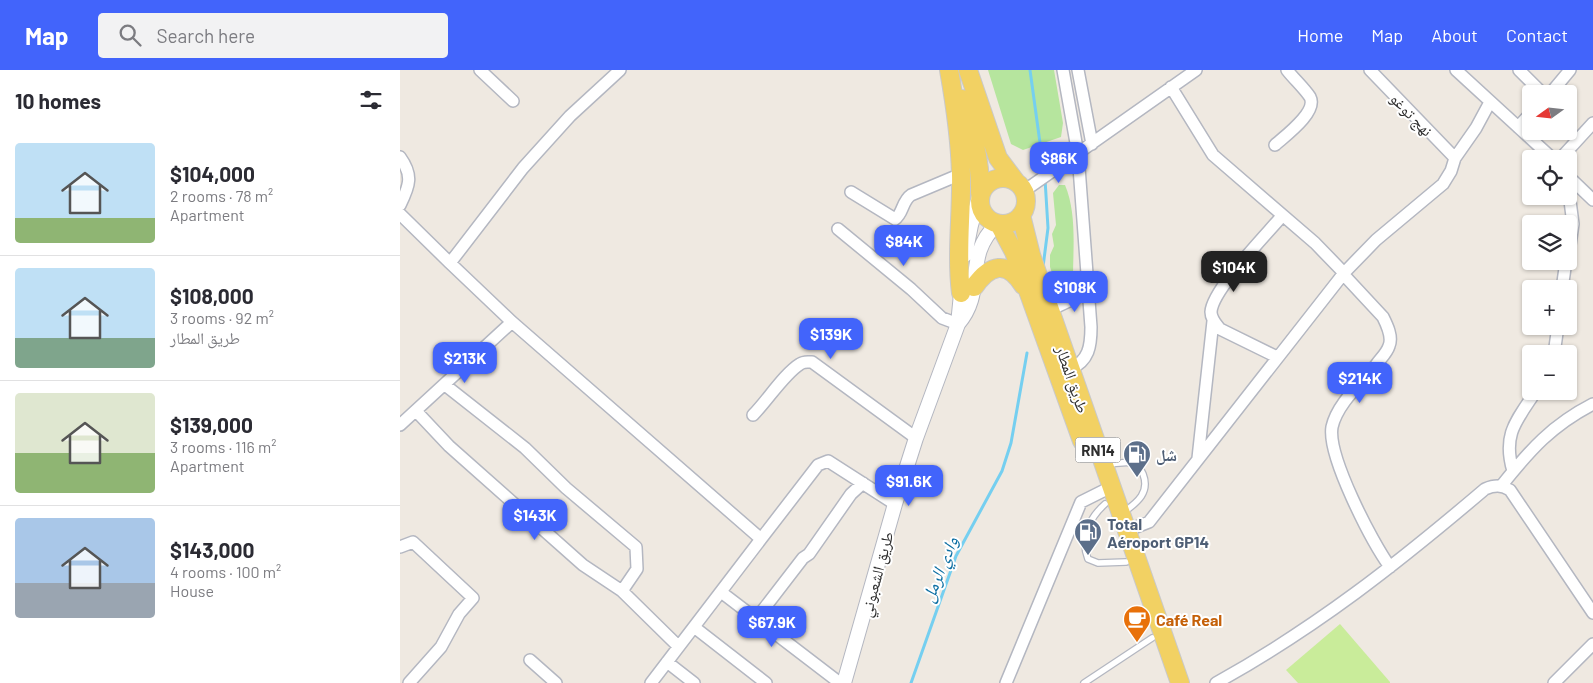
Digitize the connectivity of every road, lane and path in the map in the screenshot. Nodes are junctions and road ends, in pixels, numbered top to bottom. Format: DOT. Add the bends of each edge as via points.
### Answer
graph roads {
  1 [pos="480,70"];
  2 [pos="620,70"];
  3 [pos="949,70"];
  4 [pos="954,70"];
  5 [pos="968,70"];
  6 [pos="1063,70"];
  7 [pos="1078,70"];
  8 [pos="1196,70"];
  9 [pos="1287,70"];
  10 [pos="1370,70"];
  11 [pos="1456,70"];
  12 [pos="1519,70"];
  13 [pos="1570,70"];
  14 [pos="1534,85"];
  15 [pos="1558,85"];
  16 [pos="1171,87"];
  17 [pos="513,101"];
  18 [pos="1490,102"];
  19 [pos="1522,123"];
  20 [pos="1593,123"];
  21 [pos="1518,127"];
  22 [pos="1092,144"];
  23 [pos="1274,145"];
  24 [pos="1543,150"];
  25 [pos="1568,150"];
  26 [pos="1078,154"];
  27 [pos="400,156"];
  28 [pos="1455,158"];
  29 [pos="961,174"];
  30 [pos="1577,185"];
  31 [pos="1020,186"];
  32 [pos="851,192"];
  33 [pos="980,195"];
  34 [pos="1593,200"];
  35 [pos="400,205"];
  36 [pos="400,214"];
  37 [pos="1021,215"];
  38 [pos="1282,216"];
  39 [pos="998,224"];
  40 [pos="838,229"];
  41 [pos="450,263"];
  42 [pos="1344,273"];
  43 [pos="967,290"];
  44 [pos="1088,292"];
  45 [pos="1028,293"];
  46 [pos="1050,310"];
  47 [pos="1213,321"];
  48 [pos="512,322"];
  49 [pos="958,324"];
  50 [pos="1277,357"];
  51 [pos="1070,369"];
  52 [pos="445,385"];
  53 [pos="1530,400"];
  54 [pos="1593,404"];
  55 [pos="416,411"];
  56 [pos="753,415"];
  57 [pos="400,425"];
  58 [pos="916,438"];
  59 [pos="1198,459"];
  60 [pos="1103,465"];
  61 [pos="1513,471"];
  62 [pos="863,483"];
  63 [pos="1502,485"];
  64 [pos="1105,494"];
  65 [pos="895,504"];
  66 [pos="1123,523"];
  67 [pos="761,539"];
  68 [pos="400,547"];
  69 [pos="1126,562"];
  70 [pos="1390,567"];
  71 [pos="622,591"];
  72 [pos="721,592"];
  73 [pos="1593,613"];
  74 [pos="756,619"];
  75 [pos="694,627"];
  76 [pos="1152,638"];
  77 [pos="1593,644"];
  78 [pos="678,646"];
  79 [pos="530,660"];
  80 [pos="667,662"];
  81 [pos="409,683"];
  82 [pos="556,683"];
  83 [pos="651,683"];
  84 [pos="694,683"];
  85 [pos="766,683"];
  86 [pos="840,683"];
  87 [pos="844,683"];
  88 [pos="1006,683"];
  89 [pos="1084,683"];
  90 [pos="1168,683"];
  91 [pos="1180,683"];
  92 [pos="1216,683"];
  93 [pos="1554,683"];
  1 -- 17 [label="street"];
  2 -- 41 [label="street" via="529,160"];
  3 -- 29 [label="main road"];
  4 -- 33 [label="main road, RN14" via="974,136"];
  5 -- 31 [label="main road" via="998,158"];
  6 -- 26 [label="street"];
  7 -- 22 [label="street"];
  8 -- 16 [label="street"];
  9 -- 23 [label="street" via="1311,99 1312,105 1304,118"];
  10 -- 28 [label="street, نهج توغو"];
  11 -- 18 [label="street"];
  12 -- 14 [label="street"];
  13 -- 15 [label="street"];
  16 -- 22 [label="street"];
  16 -- 38 [label="street" via="1213,155"];
  18 -- 21 [label="street"];
  18 -- 28 [label="street"];
  19 -- 21 [label="street"];
  20 -- 25 [label="street"];
  21 -- 24 [label="street"];
  22 -- 26 [label="street"];
  26 -- 31 [label="street"];
  26 -- 44 [label="street"];
  27 -- 35 [label="street" via="409,171 410,180"];
  28 -- 42 [label="street" via="1448,178 1437,191 1376,240"];
  29 -- 32 [label="street" via="911,195 895,219"];
  29 -- 43 [label="main road" via="958,261"];
  30 -- 34 [label="street"];
  31 -- 33 [label="main road" via="1010,178 995,178"];
  31 -- 37 [label="main road, RN14" via="1026,204"];
  33 -- 39 [label="main road, RN14" via="983,214"];
  33 -- 43 [label="street, طريق الشعبوني" via="968,240"];
  36 -- 41 [label="street"];
  37 -- 39 [label="main road" via="1011,223"];
  37 -- 46 [label="main road, طريق المطار / RN14"];
  38 -- 42 [label="street"];
  38 -- 47 [label="street" via="1220,289 1213,303"];
  39 -- 43 [label="street, طريق الشعبوني" via="980,245"];
  39 -- 45 [label="main road, طريق المطار / RN14" via="1014,252"];
  40 -- 49 [label="street" via="911,288 942,318"];
  41 -- 48 [label="street"];
  42 -- 50 [label="street"];
  42 -- 70 [label="street" via="1383,317 1390,341 1384,355 1334,420 1331,437 1361,515"];
  43 -- 45 [label="main road" via="990,271 1002,268 1015,272"];
  43 -- 49 [label="street, طريق الشعبوني" via="970,307"];
  44 -- 46 [label="street"];
  44 -- 51 [label="street" via="1089,352 1079,365"];
  45 -- 64 [label="main road, طريق المطار / RN14"];
  46 -- 51 [label="main road, طريق المطار / RN14"];
  47 -- 50 [label="street" via="1220,329"];
  47 -- 59 [label="street"];
  48 -- 52 [label="street"];
  48 -- 67 [label="street"];
  49 -- 58 [label="street, طريق الشعبوني"];
  50 -- 59 [label="street"];
  51 -- 60 [label="main road, طريق المطار / RN14"];
  52 -- 55 [label="street"];
  52 -- 71 [label="street" via="525,448 566,488 636,547 637,569"];
  53 -- 61 [label="street" via="1512,429 1508,443"];
  54 -- 61 [label="street" via="1562,421"];
  55 -- 57 [label="street"];
  55 -- 71 [label="street" via="449,446 583,565"];
  56 -- 58 [label="street" via="794,369 806,361 812,362"];
  58 -- 65 [label="street, طريق الشعبوني"];
  59 -- 66 [label="street" via="1149,522"];
  60 -- 64 [label="main road, طريق المطار / RN14"];
  60 -- 66 [label="lane" via="1130,462 1142,472 1146,485 1143,495"];
  61 -- 63 [label="street"];
  62 -- 65 [label="street"];
  62 -- 67 [label="street" via="828,461 818,465"];
  62 -- 74 [label="street" via="851,494"];
  63 -- 70 [label="street" via="1485,489"];
  63 -- 73 [label="street" via="1510,490"];
  64 -- 66 [label="main road, طريق المطار / RN14"];
  64 -- 69 [label="main road, طريق المطار / RN14"];
  64 -- 69 [label="lane" via="1084,537 1085,551 1088,559 1098,563"];
  64 -- 88 [label="street" via="1081,502"];
  65 -- 87 [label="street, طريق الشعبوني"];
  66 -- 91 [label="main road, طريق المطار / RN14"];
  67 -- 72 [label="street"];
  68 -- 81 [label="street" via="413,542 474,598 459,614 441,647"];
  69 -- 76 [label="main road, طريق المطار / RN14"];
  70 -- 92 [label="street" via="1300,634"];
  71 -- 78 [label="street"];
  72 -- 74 [label="street"];
  72 -- 75 [label="street"];
  74 -- 86 [label="street"];
  75 -- 78 [label="street"];
  75 -- 85 [label="street"];
  76 -- 89 [label="lane"];
  76 -- 90 [label="main road, طريق المطار / RN14"];
  77 -- 93 [label="street"];
  78 -- 80 [label="street"];
  79 -- 82 [label="street"];
  80 -- 83 [label="street"];
  80 -- 84 [label="street"];
}
